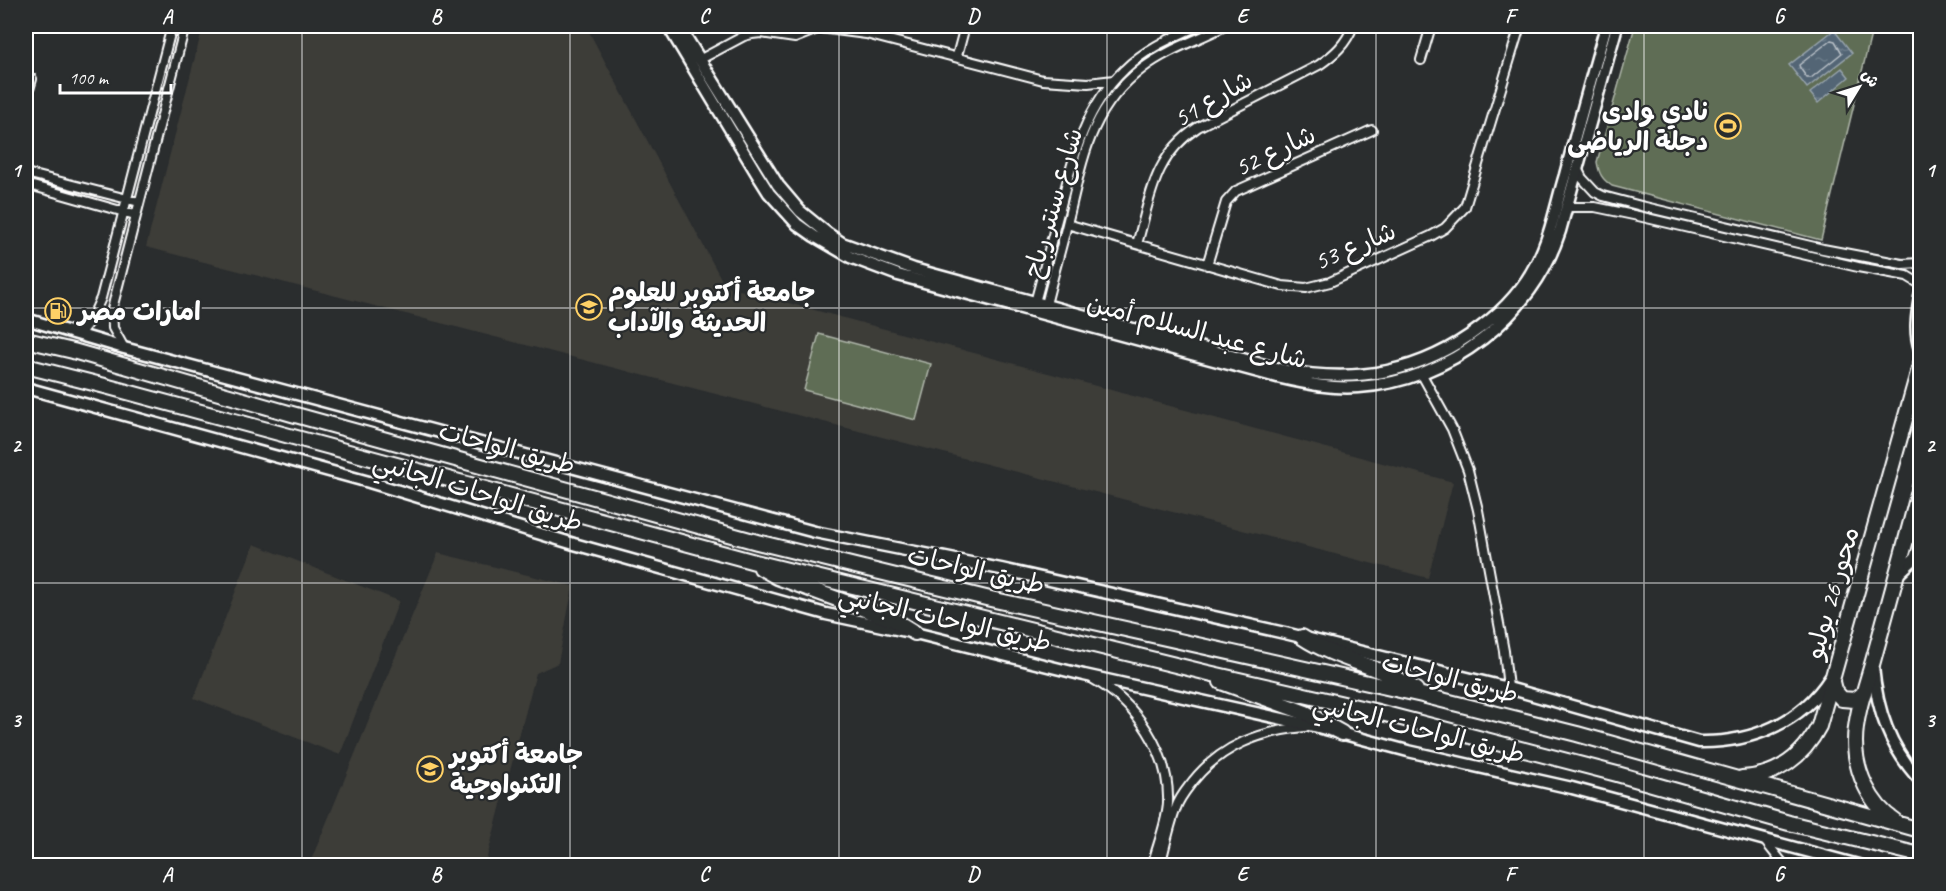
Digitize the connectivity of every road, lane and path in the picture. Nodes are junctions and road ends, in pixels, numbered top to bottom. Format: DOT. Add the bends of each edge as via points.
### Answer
graph roads {
  1 [pos="172,26"];
  2 [pos="185,26"];
  3 [pos="668,26"];
  4 [pos="679,26"];
  5 [pos="965,26"];
  6 [pos="1173,26"];
  7 [pos="1198,26"];
  8 [pos="1225,26"];
  9 [pos="1353,26"];
  10 [pos="1431,26"];
  11 [pos="1520,26"];
  12 [pos="1606,26"];
  13 [pos="1617,26"];
  14 [pos="821,27"];
  15 [pos="1178,35"];
  16 [pos="1183,45"];
  17 [pos="957,56"];
  18 [pos="699,60"];
  19 [pos="1421,60"];
  20 [pos="32,79"];
  21 [pos="1114,80"];
  22 [pos="26,100"];
  23 [pos="1372,130"];
  24 [pos="1576,155"];
  25 [pos="1578,170"];
  26 [pos="26,173"];
  27 [pos="26,186"];
  28 [pos="126,198"];
  29 [pos="1062,198"];
  30 [pos="1073,201"];
  31 [pos="139,202"];
  32 [pos="1561,206"];
  33 [pos="1641,206"];
  34 [pos="123,212"];
  35 [pos="135,215"];
  36 [pos="1638,216"];
  37 [pos="1067,224"];
  38 [pos="1137,244"];
  39 [pos="1862,256"];
  40 [pos="1920,263"];
  41 [pos="1207,265"];
  42 [pos="1858,267"];
  43 [pos="1920,284"];
  44 [pos="1920,297"];
  45 [pos="1040,307"];
  46 [pos="26,319"];
  47 [pos="79,334"];
  48 [pos="26,340"];
  49 [pos="124,348"];
  50 [pos="1920,349"];
  51 [pos="26,366"];
  52 [pos="1920,366"];
  53 [pos="1421,373"];
  54 [pos="1282,374"];
  55 [pos="26,388"];
  56 [pos="275,410"];
  57 [pos="305,418"];
  58 [pos="266,430"];
  59 [pos="301,439"];
  60 [pos="1920,487"];
  61 [pos="1920,543"];
  62 [pos="755,562"];
  63 [pos="1895,576"];
  64 [pos="915,633"];
  65 [pos="1302,637"];
  66 [pos="1873,661"];
  67 [pos="1204,672"];
  68 [pos="1084,675"];
  69 [pos="1834,676"];
  70 [pos="1508,688"];
  71 [pos="1864,693"];
  72 [pos="1422,695"];
  73 [pos="1314,726"];
  74 [pos="1342,734"];
  75 [pos="1730,778"];
  76 [pos="1920,780"];
  77 [pos="1899,824"];
  78 [pos="1920,830"];
  79 [pos="1765,839"];
  80 [pos="1920,855"];
  81 [pos="1152,866"];
  82 [pos="1160,866"];
  83 [pos="1785,866"];
  84 [pos="1862,866"];
  1 -- 28 [label="street"];
  2 -- 31 [label="street"];
  3 -- 45 [label="street, شارع عبد السلام أمين" via="763,183 797,224 832,247 898,275"];
  4 -- 18 [label="street, شارع عبد السلام أمين"];
  5 -- 17 [label="street"];
  6 -- 15 [label="street"];
  7 -- 15 [label="street, شارع سنتر رباح"];
  8 -- 16 [label="street, شارع سنتر رباح"];
  9 -- 38 [label="street, شارع 51" via="1348,39 1319,65 1198,127 1171,150 1161,165"];
  10 -- 19 [label="street"];
  11 -- 41 [label="street, شارع 53" via="1468,201 1445,228 1370,264 1306,288 1281,286"];
  12 -- 24 [label="street, شارع عبد السلام أمين"];
  13 -- 24 [label="street, شارع عبد السلام أمين"];
  14 -- 17 [label="street"];
  14 -- 18 [label="street" via="795,38 761,33 744,36"];
  15 -- 16 [label="street"];
  15 -- 21 [label="street, شارع سنتر رباح" via="1137,59"];
  16 -- 30 [label="street, شارع سنتر رباح" via="1142,69 1109,103 1087,144"];
  17 -- 21 [label="street" via="1043,80"];
  18 -- 45 [label="street, شارع عبد السلام أمين" via="778,185 827,234 890,262"];
  20 -- 22 [label="street"];
  21 -- 29 [label="street, شارع سنتر رباح" via="1082,132"];
  23 -- 41 [label="street, شارع 52" via="1236,190 1226,202"];
  24 -- 25 [label="street, شارع عبد السلام أمين"];
  24 -- 32 [label="street, شارع عبد السلام أمين"];
  25 -- 32 [label="street, شارع عبد السلام أمين"];
  25 -- 33 [label="street" via="1595,192"];
  26 -- 28 [label="street"];
  27 -- 34 [label="street"];
  28 -- 31 [label="street"];
  28 -- 34 [label="street"];
  29 -- 30 [label="street"];
  29 -- 45 [label="street, شارع سنتر رباح"];
  30 -- 37 [label="street, شارع سنتر رباح"];
  31 -- 35 [label="street"];
  32 -- 36 [label="street" via="1595,207"];
  32 -- 53 [label="street, شارع عبد السلام أمين" via="1554,248 1526,297 1473,346"];
  32 -- 54 [label="street, شارع عبد السلام أمين" via="1538,261 1518,292 1493,318 1453,347 1421,362 1371,375"];
  33 -- 36 [label="street"];
  33 -- 39 [label="street"];
  34 -- 35 [label="street"];
  34 -- 47 [label="street" via="97,310"];
  35 -- 49 [label="street" via="111,314 113,328"];
  36 -- 42 [label="street"];
  37 -- 38 [label="street, شارع 53"];
  37 -- 45 [label="street, شارع سنتر رباح"];
  38 -- 41 [label="street, شارع 53"];
  39 -- 40 [label="street" via="1902,264"];
  39 -- 42 [label="street"];
  42 -- 43 [label="street" via="1907,276"];
  44 -- 50 [label="street" via="1916,323"];
  45 -- 54 [label="street, شارع عبد السلام أمين"];
  46 -- 47 [label="street"];
  47 -- 49 [label="street"];
  48 -- 56 [label="highway, طريق الواحات"];
  49 -- 65 [label="street" via="815,532"];
  51 -- 58 [label="highway, طريق الواحات"];
  52 -- 69 [label="highway, محور 26 يوليو"];
  53 -- 54 [label="street, شارع عبد السلام أمين" via="1358,387 1320,386"];
  53 -- 70 [label="street" via="1452,429 1468,470"];
  55 -- 64 [label="street, طريق الواحات الجانبي" via="826,614"];
  56 -- 57 [label="highway, طريق الواحات"];
  56 -- 58 [label="highway" via="275,422"];
  57 -- 59 [label="highway" via="299,426"];
  57 -- 72 [label="highway, طريق الواحات" via="757,542 986,598"];
  58 -- 59 [label="highway, طريق الواحات"];
  59 -- 62 [label="highway, طريق الواحات"];
  60 -- 63 [label="highway"];
  61 -- 63 [label="street" via="1915,558"];
  62 -- 64 [label="highway" via="777,577 894,620"];
  62 -- 67 [label="highway, طريق الواحات"];
  63 -- 66 [label="highway"];
  64 -- 68 [label="street, طريق الواحات الجانبي"];
  65 -- 70 [label="street"];
  65 -- 72 [label="highway" via="1329,653 1395,677"];
  66 -- 71 [label="highway"];
  66 -- 76 [label="street" via="1878,702 1890,738"];
  67 -- 74 [label="highway" via="1229,686 1306,713"];
  67 -- 80 [label="highway, طريق الواحات" via="1374,711"];
  68 -- 73 [label="street, طريق الواحات الجانبي"];
  68 -- 81 [label="street" via="1106,687 1132,710 1149,733 1159,756 1168,805"];
  69 -- 70 [label="street" via="1808,705 1784,722 1757,735 1714,743"];
  69 -- 71 [label="highway" via="1833,690 1842,699 1854,700"];
  69 -- 75 [label="highway, محور 26 يوليو" via="1819,726 1800,753 1783,767 1763,775"];
  71 -- 77 [label="highway" via="1855,743 1859,767 1874,800"];
  72 -- 75 [label="highway, طريق الواحات"];
  73 -- 74 [label="street, طريق الواحات الجانبي"];
  73 -- 82 [label="street" via="1252,737 1212,761 1176,807"];
  74 -- 79 [label="street, طريق الواحات الجانبي"];
  75 -- 77 [label="highway, طريق الواحات"];
  77 -- 78 [label="highway, طريق الواحات"];
  79 -- 83 [label="street"];
  79 -- 84 [label="street, طريق الواحات الجانبي"];
}
